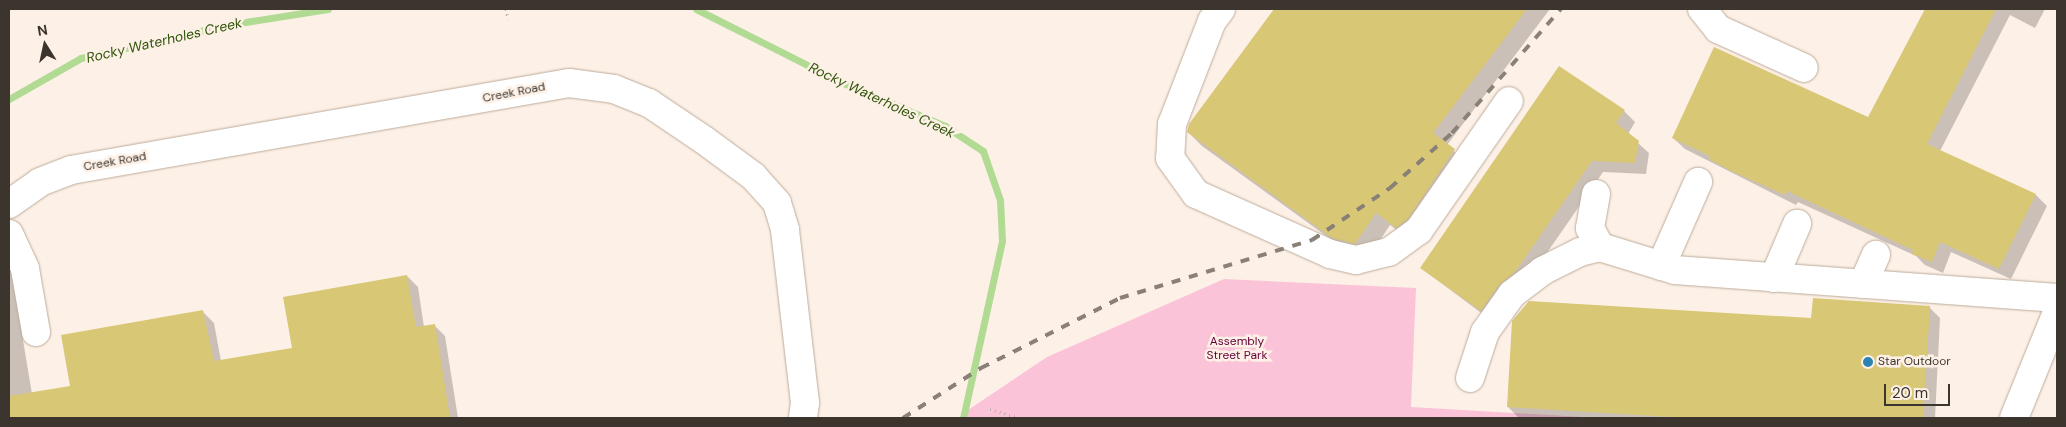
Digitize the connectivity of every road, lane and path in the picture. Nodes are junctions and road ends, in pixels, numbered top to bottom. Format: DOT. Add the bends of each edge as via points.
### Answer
graph roads {
  1 [pos="506,9"];
  2 [pos="1221,9"];
  3 [pos="1702,9"];
  4 [pos="508,19"];
  5 [pos="1804,68"];
  6 [pos="1509,101"];
  7 [pos="1698,182"];
  8 [pos="1596,194"];
  9 [pos="9,204"];
  10 [pos="1797,224"];
  11 [pos="9,234"];
  12 [pos="1600,247"];
  13 [pos="1876,255"];
  14 [pos="1660,266"];
  15 [pos="1774,278"];
  16 [pos="1863,284"];
  17 [pos="2057,298"];
  18 [pos="2057,312"];
  19 [pos="36,332"];
  20 [pos="1470,378"];
  21 [pos="990,409"];
  22 [pos="803,418"];
  23 [pos="1019,418"];
  24 [pos="2014,418"];
  1 -- 4 [label="path"];
  2 -- 6 [label="street" via="1212,21 1172,124 1170,158 1196,194 1330,254 1356,260 1389,252 1419,230"];
  3 -- 5 [label="street" via="1718,29"];
  7 -- 14 [label="street"];
  8 -- 12 [label="street" via="1590,228"];
  9 -- 22 [label="street, Creek Road" via="40,182 71,170 569,83 614,90 649,103 704,140 753,176 777,203 789,257 805,403"];
  10 -- 15 [label="street"];
  11 -- 19 [label="street" via="26,269"];
  12 -- 14 [label="street"];
  12 -- 20 [label="street" via="1580,252 1542,271 1512,294 1485,332"];
  13 -- 16 [label="street"];
  14 -- 15 [label="street"];
  15 -- 16 [label="street"];
  16 -- 17 [label="street"];
  18 -- 24 [label="street"];
  21 -- 23 [label="path"];
}
